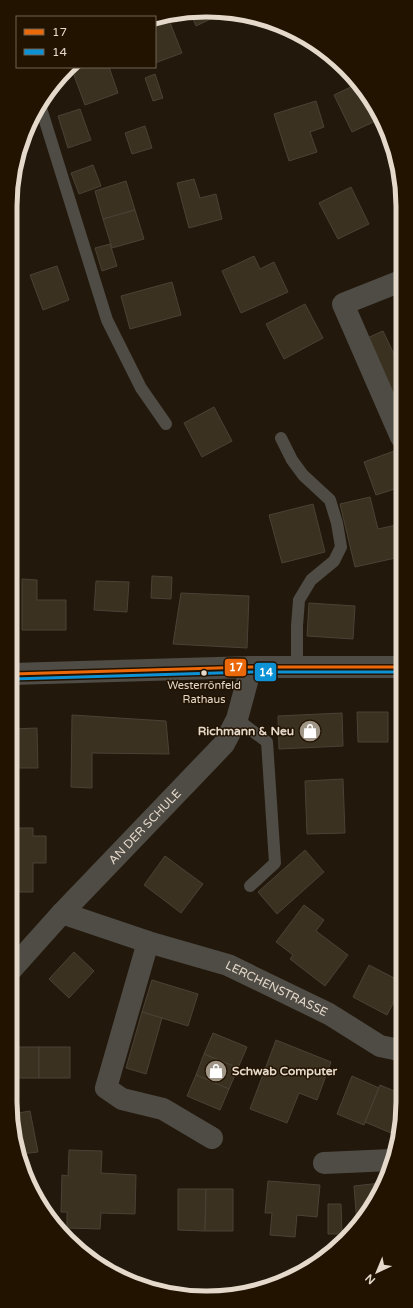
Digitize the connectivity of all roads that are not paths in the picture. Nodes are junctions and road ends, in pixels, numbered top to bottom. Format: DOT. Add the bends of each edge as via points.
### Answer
graph roads {
  1 [pos="42,112"];
  2 [pos="396,284"];
  3 [pos="166,424"];
  4 [pos="396,425"];
  5 [pos="281,438"];
  6 [pos="251,667"];
  7 [pos="296,667"];
  8 [pos="396,667"];
  9 [pos="17,674"];
  10 [pos="237,719"];
  11 [pos="250,886"];
  12 [pos="62,913"];
  13 [pos="148,942"];
  14 [pos="17,962"];
  15 [pos="396,1049"];
  16 [pos="212,1138"];
  17 [pos="387,1160"];
  18 [pos="324,1164"];
  1 -- 3 [label="lane" via="107,320 142,388"];
  2 -- 4 [label="street" via="344,304"];
  5 -- 7 [label="lane" via="303,475 330,500 341,547 334,561 311,580 299,600"];
  6 -- 7 [label="street"];
  6 -- 9 [label="street"];
  6 -- 10 [label="street, AN DER SCHULE"];
  7 -- 8 [label="street"];
  10 -- 11 [label="lane" via="267,742 275,863"];
  10 -- 12 [label="street, AN DER SCHULE" via="224,744"];
  12 -- 13 [label="street, LERCHENSTRASSE"];
  12 -- 14 [label="street, AN DER SCHULE"];
  13 -- 15 [label="street, LERCHENSTRASSE" via="228,965 329,1014 380,1046"];
  13 -- 16 [label="street" via="106,1088 122,1099 163,1109"];
  17 -- 18 [label="street"];
}
